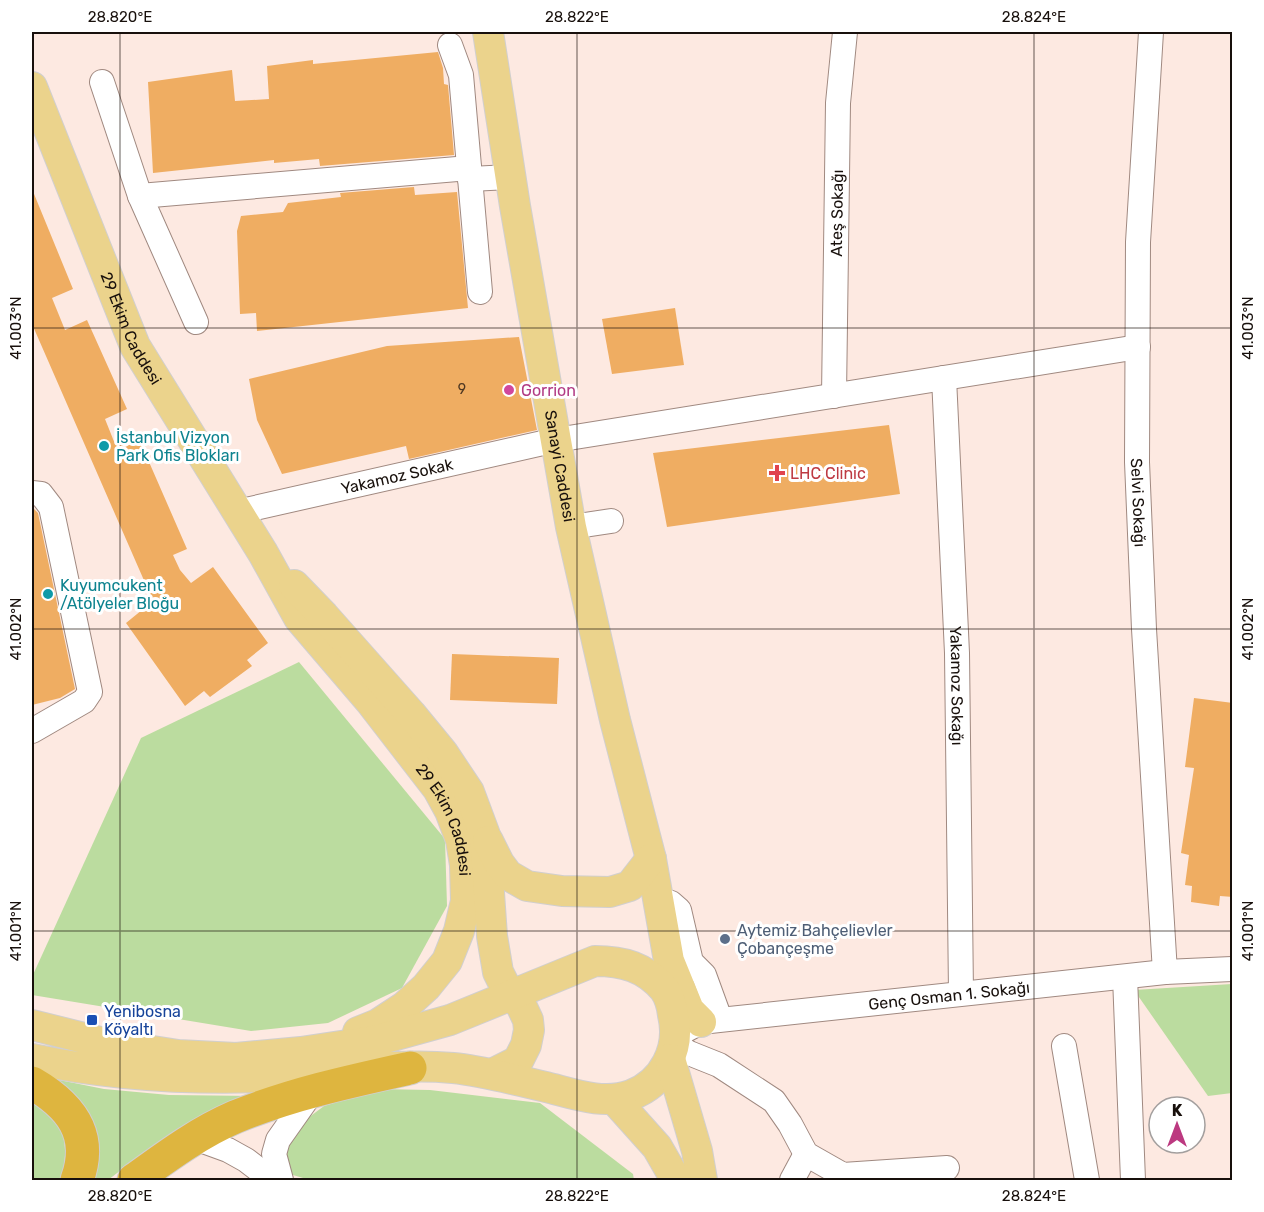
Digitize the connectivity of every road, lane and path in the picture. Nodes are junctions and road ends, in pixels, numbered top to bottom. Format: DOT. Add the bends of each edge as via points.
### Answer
graph roads {
  1 [pos="488,32"];
  2 [pos="845,32"];
  3 [pos="1151,32"];
  4 [pos="450,45"];
  5 [pos="102,82"];
  6 [pos="32,87"];
  7 [pos="470,173"];
  8 [pos="510,177"];
  9 [pos="140,196"];
  10 [pos="480,291"];
  11 [pos="196,322"];
  12 [pos="1138,347"];
  13 [pos="944,378"];
  14 [pos="834,396"];
  15 [pos="556,440"];
  16 [pos="32,493"];
  17 [pos="237,512"];
  18 [pos="611,521"];
  19 [pos="571,526"];
  20 [pos="263,553"];
  21 [pos="32,730"];
  22 [pos="485,835"];
  23 [pos="651,859"];
  24 [pos="660,907"];
  25 [pos="595,961"];
  26 [pos="1233,969"];
  27 [pos="1165,972"];
  28 [pos="1125,977"];
  29 [pos="961,993"];
  30 [pos="509,994"];
  31 [pos="710,1020"];
  32 [pos="32,1025"];
  33 [pos="1064,1046"];
  34 [pos="301,1052"];
  35 [pos="672,1052"];
  36 [pos="32,1059"];
  37 [pos="410,1068"];
  38 [pos="492,1074"];
  39 [pos="32,1083"];
  40 [pos="314,1089"];
  41 [pos="614,1099"];
  42 [pos="195,1138"];
  43 [pos="807,1154"];
  44 [pos="947,1168"];
  45 [pos="77,1180"];
  46 [pos="134,1180"];
  47 [pos="272,1180"];
  48 [pos="281,1180"];
  49 [pos="676,1180"];
  50 [pos="702,1180"];
  51 [pos="792,1180"];
  52 [pos="1087,1180"];
  53 [pos="1133,1180"];
  1 -- 8 [label="main road, Sanayi Caddesi"];
  2 -- 14 [label="street, Ateş Sokağı" via="838,103"];
  3 -- 12 [label="street, Selvi Sokağı" via="1138,242"];
  4 -- 7 [label="street" via="461,75"];
  5 -- 9 [label="street"];
  6 -- 17 [label="main road, 29 Ekim Caddesi" via="135,346"];
  7 -- 8 [label="street"];
  7 -- 9 [label="street"];
  7 -- 10 [label="street"];
  8 -- 15 [label="main road, Sanayi Caddesi"];
  9 -- 11 [label="street"];
  12 -- 13 [label="street"];
  12 -- 27 [label="street, Selvi Sokağı" via="1137,462 1144,628"];
  13 -- 14 [label="street"];
  13 -- 29 [label="street, Yakamoz Sokağı" via="957,653"];
  14 -- 15 [label="street"];
  15 -- 17 [label="street, Yakamoz Sokak"];
  15 -- 19 [label="main road, Sanayi Caddesi"];
  16 -- 21 [label="street" via="41,494 51,507 90,692 84,701"];
  17 -- 20 [label="main road, 29 Ekim Caddesi"];
  18 -- 19 [label="street"];
  19 -- 23 [label="main road, Sanayi Caddesi"];
  20 -- 22 [label="main road, 29 Ekim Caddesi" via="324,616 443,753 469,792"];
  20 -- 34 [label="main road, 29 Ekim Caddesi" via="299,618 438,789 461,840 465,865 466,901 459,931 447,961 426,987 378,1024"];
  22 -- 23 [label="main road" via="507,875 527,886 610,892 630,886"];
  22 -- 30 [label="main road, 29 Ekim Caddesi" via="492,936 498,972"];
  23 -- 24 [label="main road, Sanayi Caddesi"];
  24 -- 25 [label="main road" via="652,940 640,950"];
  24 -- 31 [label="main road, Sanayi Caddesi" via="669,961 689,1010"];
  25 -- 30 [label="main road"];
  25 -- 35 [label="main road" via="617,961 639,968 665,990 676,1025"];
  26 -- 27 [label="street, Genç Osman 1. Sokağı"];
  27 -- 28 [label="street, Genç Osman 1. Sokağı"];
  28 -- 29 [label="street, Genç Osman 1. Sokağı"];
  28 -- 53 [label="street"];
  29 -- 31 [label="street, Genç Osman 1. Sokağı"];
  30 -- 34 [label="main road" via="450,1020 374,1041"];
  30 -- 38 [label="main road, 29 Ekim Caddesi" via="521,1005 528,1020 526,1045 519,1061"];
  31 -- 35 [label="street" via="684,1031"];
  32 -- 34 [label="main road" via="108,1044 178,1055 236,1058"];
  33 -- 52 [label="street"];
  35 -- 41 [label="main road" via="662,1072 648,1086"];
  35 -- 43 [label="street" via="689,1053 719,1065 774,1101"];
  35 -- 50 [label="main road"];
  36 -- 37 [label="main road" via="168,1077 268,1077"];
  37 -- 38 [label="main road" via="452,1068"];
  37 -- 40 [label="highway"];
  38 -- 41 [label="main road" via="595,1099"];
  39 -- 45 [label="highway" via="62,1103 73,1117 83,1155"];
  40 -- 42 [label="highway" via="233,1118"];
  40 -- 48 [label="street" via="279,1140 274,1154"];
  41 -- 49 [label="main road" via="657,1148"];
  42 -- 46 [label="highway"];
  42 -- 47 [label="street" via="228,1150"];
  43 -- 44 [label="street" via="843,1175"];
  43 -- 51 [label="street"];
}
